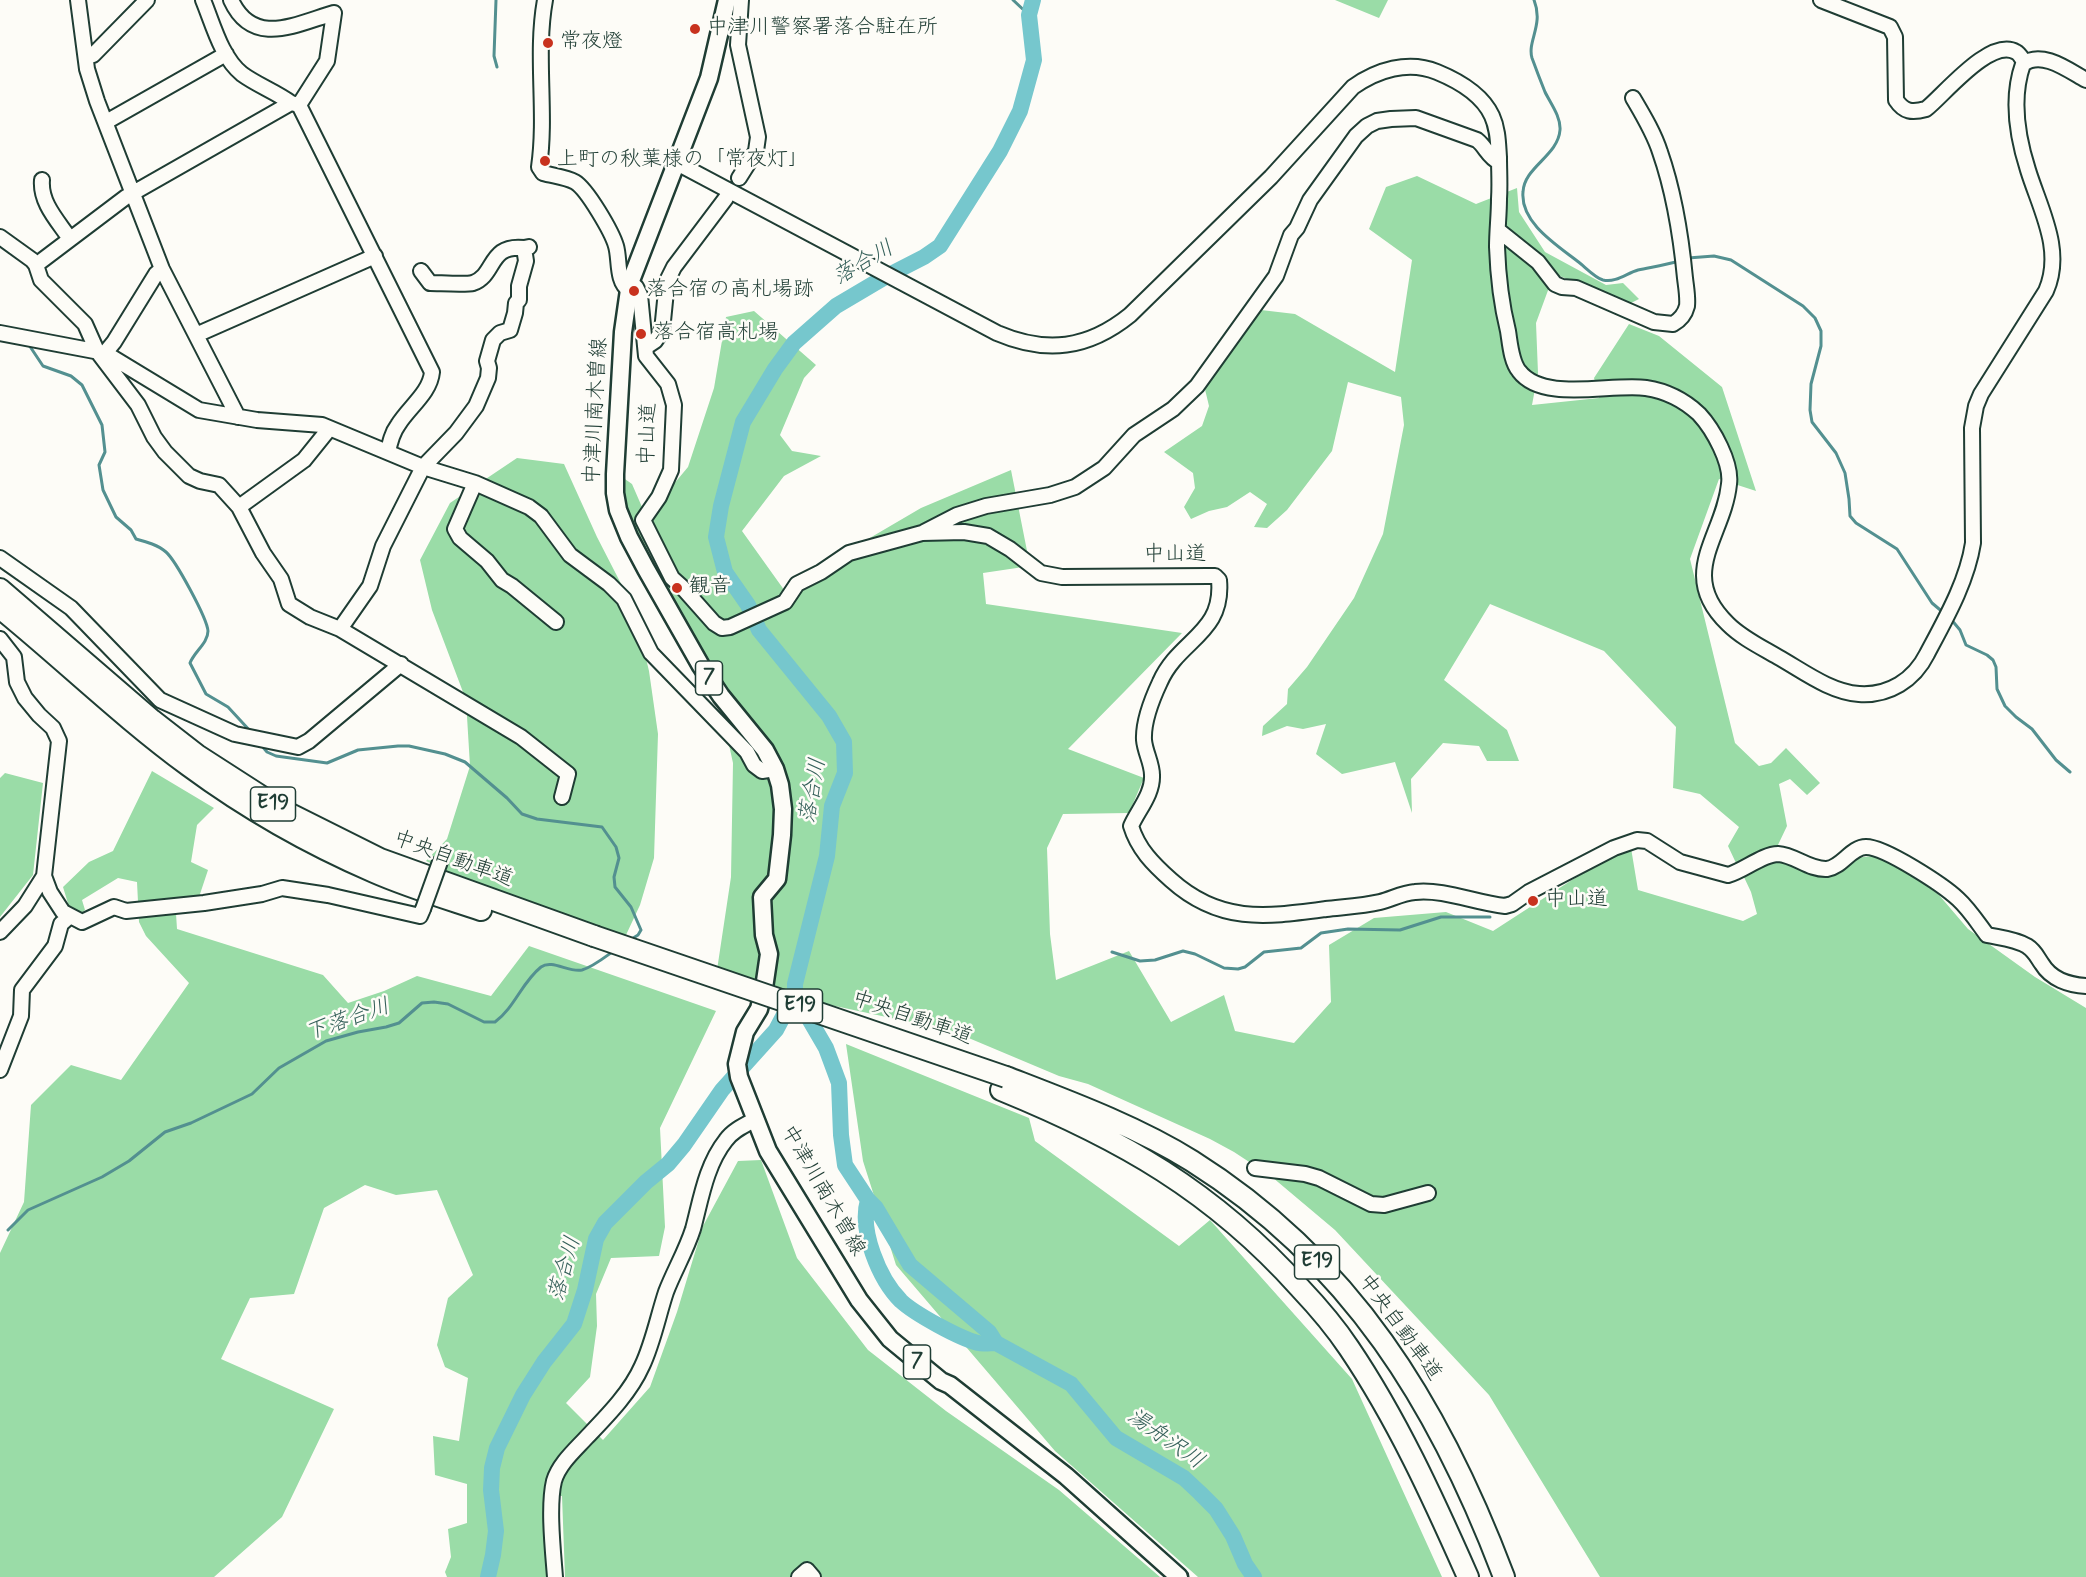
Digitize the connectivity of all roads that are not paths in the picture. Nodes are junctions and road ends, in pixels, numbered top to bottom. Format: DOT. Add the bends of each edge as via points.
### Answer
graph roads {
  1 [pos="78,0"];
  2 [pos="147,0"];
  3 [pos="203,0"];
  4 [pos="231,0"];
  5 [pos="545,0"];
  6 [pos="727,0"];
  7 [pos="741,0"];
  8 [pos="1821,0"];
  9 [pos="226,54"];
  10 [pos="86,57"];
  11 [pos="2025,63"];
  12 [pos="2086,80"];
  13 [pos="1633,98"];
  14 [pos="295,104"];
  15 [pos="106,122"];
  16 [pos="1499,162"];
  17 [pos="677,163"];
  18 [pos="739,178"];
  19 [pos="42,180"];
  20 [pos="134,193"];
  21 [pos="726,198"];
  22 [pos="1498,230"];
  23 [pos="0,237"];
  24 [pos="70,239"];
  25 [pos="375,256"];
  26 [pos="36,265"];
  27 [pos="162,269"];
  28 [pos="421,271"];
  29 [pos="630,287"];
  30 [pos="0,333"];
  31 [pos="196,335"];
  32 [pos="646,347"];
  33 [pos="101,352"];
  34 [pos="238,417"];
  35 [pos="329,429"];
  36 [pos="388,452"];
  37 [pos="423,467"];
  38 [pos="475,483"];
  39 [pos="239,507"];
  40 [pos="922,533"];
  41 [pos="0,558"];
  42 [pos="0,589"];
  43 [pos="0,608"];
  44 [pos="556,622"];
  45 [pos="340,629"];
  46 [pos="0,639"];
  47 [pos="400,664"];
  48 [pos="775,769"];
  49 [pos="562,797"];
  50 [pos="441,859"];
  51 [pos="44,876"];
  52 [pos="70,916"];
  53 [pos="0,932"];
  54 [pos="593,941"];
  55 [pos="2086,986"];
  56 [pos="0,1070"];
  57 [pos="1004,1083"];
  58 [pos="756,1119"];
  59 [pos="1255,1168"];
  60 [pos="1428,1193"];
  61 [pos="1503,1575"];
  62 [pos="555,1577"];
  63 [pos="799,1577"];
  64 [pos="813,1577"];
  65 [pos="1179,1577"];
  66 [pos="1468,1577"];
  1 -- 10 [label="street"];
  2 -- 10 [label="street" via="93,55"];
  3 -- 9 [label="street"];
  4 -- 14 [label="street" via="237,13 261,29 277,29 334,13 327,62"];
  5 -- 29 [label="street, 中山道" via="539,167 543,173 582,187 612,237 623,285"];
  6 -- 17 [label="main road, 中津川南木曽線 / 7" via="715,57"];
  7 -- 18 [label="street" via="738,45 758,137 756,151"];
  8 -- 11 [label="street" via="1890,27 1895,37 1896,100 1908,111 1926,109 1987,55 2013,50"];
  9 -- 14 [label="street" via="243,75"];
  9 -- 15 [label="street"];
  10 -- 15 [label="street" via="90,81"];
  11 -- 12 [label="street" via="2041,58"];
  11 -- 22 [label="street" via="2019,80 2018,126 2050,238 2052,273 2046,291 1976,406 1972,428 1973,543 1959,590 1923,663 1910,678 1887,690 1868,695 1829,686 1750,640 1721,616 1704,576 1705,557 1727,499 1730,480 1714,434 1692,408 1658,390 1547,387 1524,376 1514,361 1503,311"];
  13 -- 22 [label="street" via="1660,151 1670,189 1687,301 1681,318 1673,324 1661,324 1576,288 1555,284 1538,262"];
  14 -- 20 [label="street"];
  14 -- 25 [label="street"];
  15 -- 20 [label="street"];
  16 -- 17 [label="street" via="1498,136 1491,114 1471,90 1433,70 1388,69 1353,87 1270,177 1138,308 1095,338 1075,344 1035,345 1017,342 953,310"];
  16 -- 22 [label="street"];
  16 -- 40 [label="street" via="1490,158 1477,140 1416,118 1377,121 1367,126 1310,200 1290,235 1276,276 1197,386 1173,409 1134,435 1104,468 1075,487 986,506"];
  17 -- 29 [label="main road, 中津川南木曽線 / 7"];
  19 -- 24 [label="street" via="45,201"];
  20 -- 24 [label="street"];
  20 -- 27 [label="street"];
  21 -- 32 [label="street" via="666,281 662,331"];
  23 -- 26 [label="street"];
  24 -- 26 [label="street"];
  25 -- 31 [label="street"];
  25 -- 36 [label="street" via="432,372 426,389 392,435"];
  26 -- 33 [label="street" via="39,276 84,324"];
  27 -- 31 [label="street"];
  27 -- 33 [label="street" via="114,342"];
  28 -- 37 [label="street" via="430,283 473,283 501,253 511,247 527,248 510,330 493,340 488,378 477,406"];
  29 -- 32 [label="street, 中山道" via="636,287 640,295"];
  29 -- 48 [label="main road, 中津川南木曽線 / 7" via="623,332 615,474 618,510 633,545 701,666"];
  30 -- 33 [label="street"];
  31 -- 34 [label="street"];
  32 -- 40 [label="street, 中山道" via="649,360 668,384 674,405 671,470 643,520 672,578 714,623 730,627 785,602 797,584 849,553"];
  33 -- 34 [label="street" via="199,410"];
  33 -- 39 [label="street" via="176,465 200,482 219,485"];
  34 -- 35 [label="street" via="322,425"];
  35 -- 36 [label="street"];
  35 -- 39 [label="street" via="304,460"];
  36 -- 37 [label="street"];
  37 -- 38 [label="street"];
  37 -- 45 [label="street" via="383,546 370,586"];
  38 -- 44 [label="street" via="455,529 460,538 502,580"];
  38 -- 48 [label="street" via="541,516 570,555 624,598 651,653 747,752 754,765 762,771"];
  39 -- 45 [label="street" via="263,554 282,579 289,604"];
  40 -- 55 [label="street, 中山道" via="988,536 1041,573 1062,578 1215,576 1220,580 1221,595 1213,619 1182,649 1155,692 1144,741 1152,776 1150,790 1131,826 1149,860 1179,887 1224,910 1262,916 1381,902 1417,892 1505,906 1637,840 1647,840 1680,862 1728,875 1779,854 1828,869 1858,849 1868,847 1930,878 1965,906 1987,935 2015,940 2037,954 2049,974 2073,986"];
  41 -- 47 [label="street" via="71,608 160,700 235,734 298,747"];
  42 -- 54 [label="highway, 中央自動車道 / E19" via="152,720 197,755 284,811 380,859"];
  43 -- 54 [label="highway, 中央自動車道 / E19" via="142,730 277,823 376,873 439,896"];
  45 -- 47 [label="street"];
  46 -- 51 [label="street" via="14,657 17,682 25,698 53,728 59,741"];
  47 -- 49 [label="street" via="521,737 557,764 568,774"];
  48 -- 58 [label="main road, 中津川南木曽線 / 7" via="781,793 782,835 777,879 762,897 769,954 759,1009 745,1032 738,1070"];
  50 -- 52 [label="street, bridge" via="420,916 282,888 204,903 126,911 114,907 82,922"];
  51 -- 52 [label="street" via="63,912"];
  51 -- 53 [label="street" via="26,906"];
  52 -- 56 [label="street" via="61,924 55,946 22,990 21,1016"];
  54 -- 57 [label="highway, 中央自動車道 / E19, bridge"];
  57 -- 61 [label="highway, 中央自動車道 / E19" via="1105,1118 1189,1160 1230,1186 1307,1252 1372,1326 1424,1402 1472,1498"];
  57 -- 66 [label="highway, 中央自動車道 / E19" via="1177,1178 1252,1238 1306,1294 1348,1346 1390,1414"];
  58 -- 62 [label="street" via="725,1140 713,1163 684,1256 669,1284 636,1379 567,1459 554,1482"];
  58 -- 65 [label="main road, 中津川南木曽線 / 7" via="768,1151 859,1300 890,1339 1066,1476"];
  59 -- 60 [label="street" via="1319,1178 1371,1204 1384,1205"];
  63 -- 64 [label="street" via="807,1570"];
}
